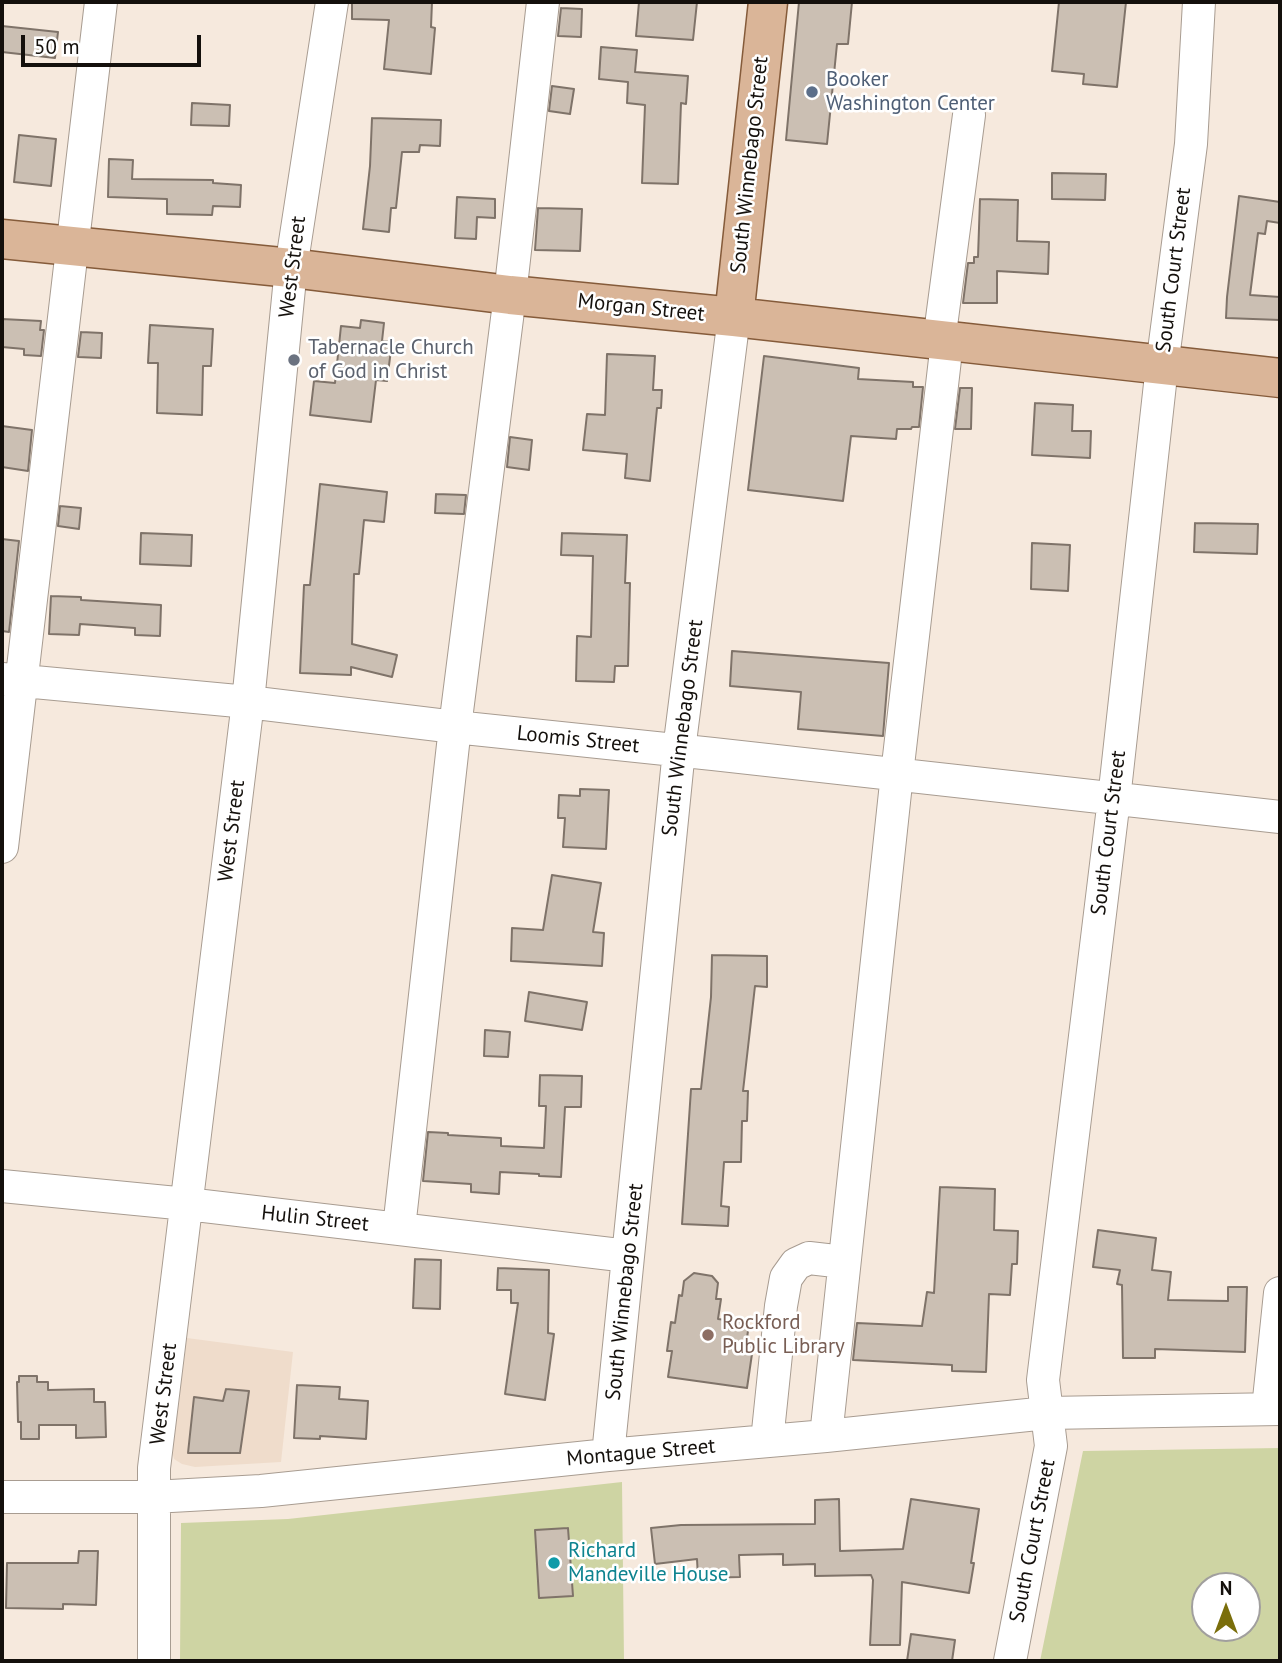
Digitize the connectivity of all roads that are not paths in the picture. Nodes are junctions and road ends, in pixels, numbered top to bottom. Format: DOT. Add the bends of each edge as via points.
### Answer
graph roads {
  1 [pos="101,2"];
  2 [pos="332,2"];
  3 [pos="542,2"];
  4 [pos="768,2"];
  5 [pos="1199,2"];
  6 [pos="969,115"];
  7 [pos="2,239"];
  8 [pos="73,245"];
  9 [pos="291,268"];
  10 [pos="510,295"];
  11 [pos="734,317"];
  12 [pos="943,341"];
  13 [pos="1162,366"];
  14 [pos="1280,379"];
  15 [pos="12,680"];
  16 [pos="248,702"];
  17 [pos="456,727"];
  18 [pos="679,750"];
  19 [pos="897,774"];
  20 [pos="1114,799"];
  21 [pos="1280,817"];
  22 [pos="2,847"];
  23 [pos="2,1186"];
  24 [pos="187,1204"];
  25 [pos="399,1228"];
  26 [pos="628,1256"];
  27 [pos="844,1262"];
  28 [pos="1280,1293"];
  29 [pos="1274,1409"];
  30 [pos="1047,1413"];
  31 [pos="825,1436"];
  32 [pos="767,1441"];
  33 [pos="608,1455"];
  34 [pos="153,1496"];
  35 [pos="2,1497"];
  36 [pos="154,1661"];
  37 [pos="1010,1661"];
  1 -- 8 [label="street"];
  2 -- 9 [label="street, West Street"];
  3 -- 10 [label="street"];
  4 -- 11 [label="main road, South Winnebago Street"];
  5 -- 13 [label="street, South Court Street" via="1191,144"];
  6 -- 12 [label="street"];
  7 -- 8 [label="main road, Morgan Street"];
  8 -- 9 [label="main road, Morgan Street"];
  8 -- 15 [label="street"];
  9 -- 10 [label="main road, Morgan Street"];
  9 -- 16 [label="street, West Street"];
  10 -- 11 [label="main road, Morgan Street"];
  10 -- 17 [label="street"];
  11 -- 12 [label="main road, Morgan Street"];
  11 -- 18 [label="street, South Winnebago Street"];
  12 -- 13 [label="main road, Morgan Street"];
  12 -- 19 [label="street"];
  13 -- 14 [label="main road, Morgan Street"];
  13 -- 20 [label="street, South Court Street"];
  15 -- 16 [label="street, Loomis Street"];
  15 -- 22 [label="street"];
  16 -- 17 [label="street, Loomis Street"];
  16 -- 24 [label="street, West Street"];
  17 -- 18 [label="street, Loomis Street"];
  17 -- 25 [label="street"];
  18 -- 19 [label="street, Loomis Street"];
  18 -- 26 [label="street, South Winnebago Street"];
  19 -- 20 [label="street, Loomis Street"];
  19 -- 27 [label="street"];
  20 -- 21 [label="street, Loomis Street"];
  20 -- 30 [label="street, South Court Street" via="1043,1380"];
  23 -- 24 [label="street, Hulin Street"];
  24 -- 25 [label="street, Hulin Street"];
  24 -- 34 [label="street, West Street"];
  25 -- 26 [label="street, Hulin Street"];
  26 -- 33 [label="street, South Winnebago Street"];
  27 -- 31 [label="street"];
  27 -- 32 [label="street" via="809,1258 796,1264 786,1278"];
  28 -- 29 [label="street"];
  29 -- 30 [label="street, Montague Street"];
  30 -- 31 [label="street, Montague Street"];
  30 -- 37 [label="street, South Court Street" via="1051,1446"];
  31 -- 32 [label="street, Montague Street"];
  32 -- 33 [label="street, Montague Street"];
  33 -- 34 [label="street, Montague Street" via="261,1491"];
  34 -- 35 [label="street, Montague Street"];
  34 -- 36 [label="street, West Street"];
}
